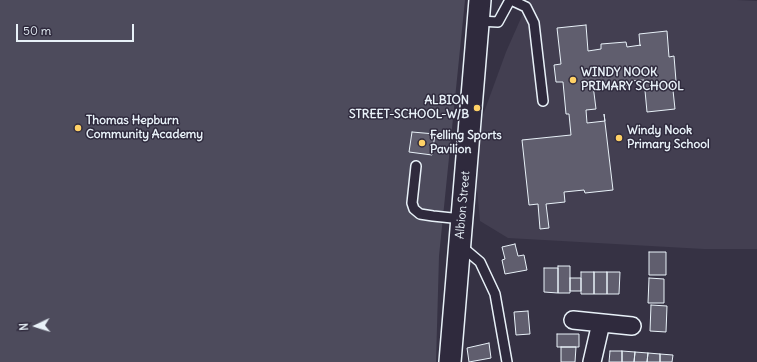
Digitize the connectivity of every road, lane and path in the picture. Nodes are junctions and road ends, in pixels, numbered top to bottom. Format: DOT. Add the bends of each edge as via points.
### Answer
graph roads {
  1 [pos="480,0"];
  2 [pos="511,0"];
  3 [pos="478,21"];
  4 [pos="543,101"];
  5 [pos="416,166"];
  6 [pos="462,219"];
  7 [pos="459,250"];
  8 [pos="573,320"];
  9 [pos="601,323"];
  10 [pos="632,326"];
  11 [pos="450,362"];
  12 [pos="507,362"];
  13 [pos="592,362"];
  1 -- 3 [label="street, Albion Street"];
  2 -- 3 [label="lane" via="498,22"];
  2 -- 4 [label="lane" via="526,7 534,23"];
  3 -- 6 [label="street, Albion Street"];
  5 -- 6 [label="lane" via="412,203 414,208 420,214"];
  6 -- 7 [label="street, Albion Street"];
  7 -- 11 [label="street, Albion Street"];
  7 -- 12 [label="lane" via="467,251 480,262 495,294"];
  8 -- 9 [label="street"];
  9 -- 10 [label="street"];
  9 -- 13 [label="street"];
}
